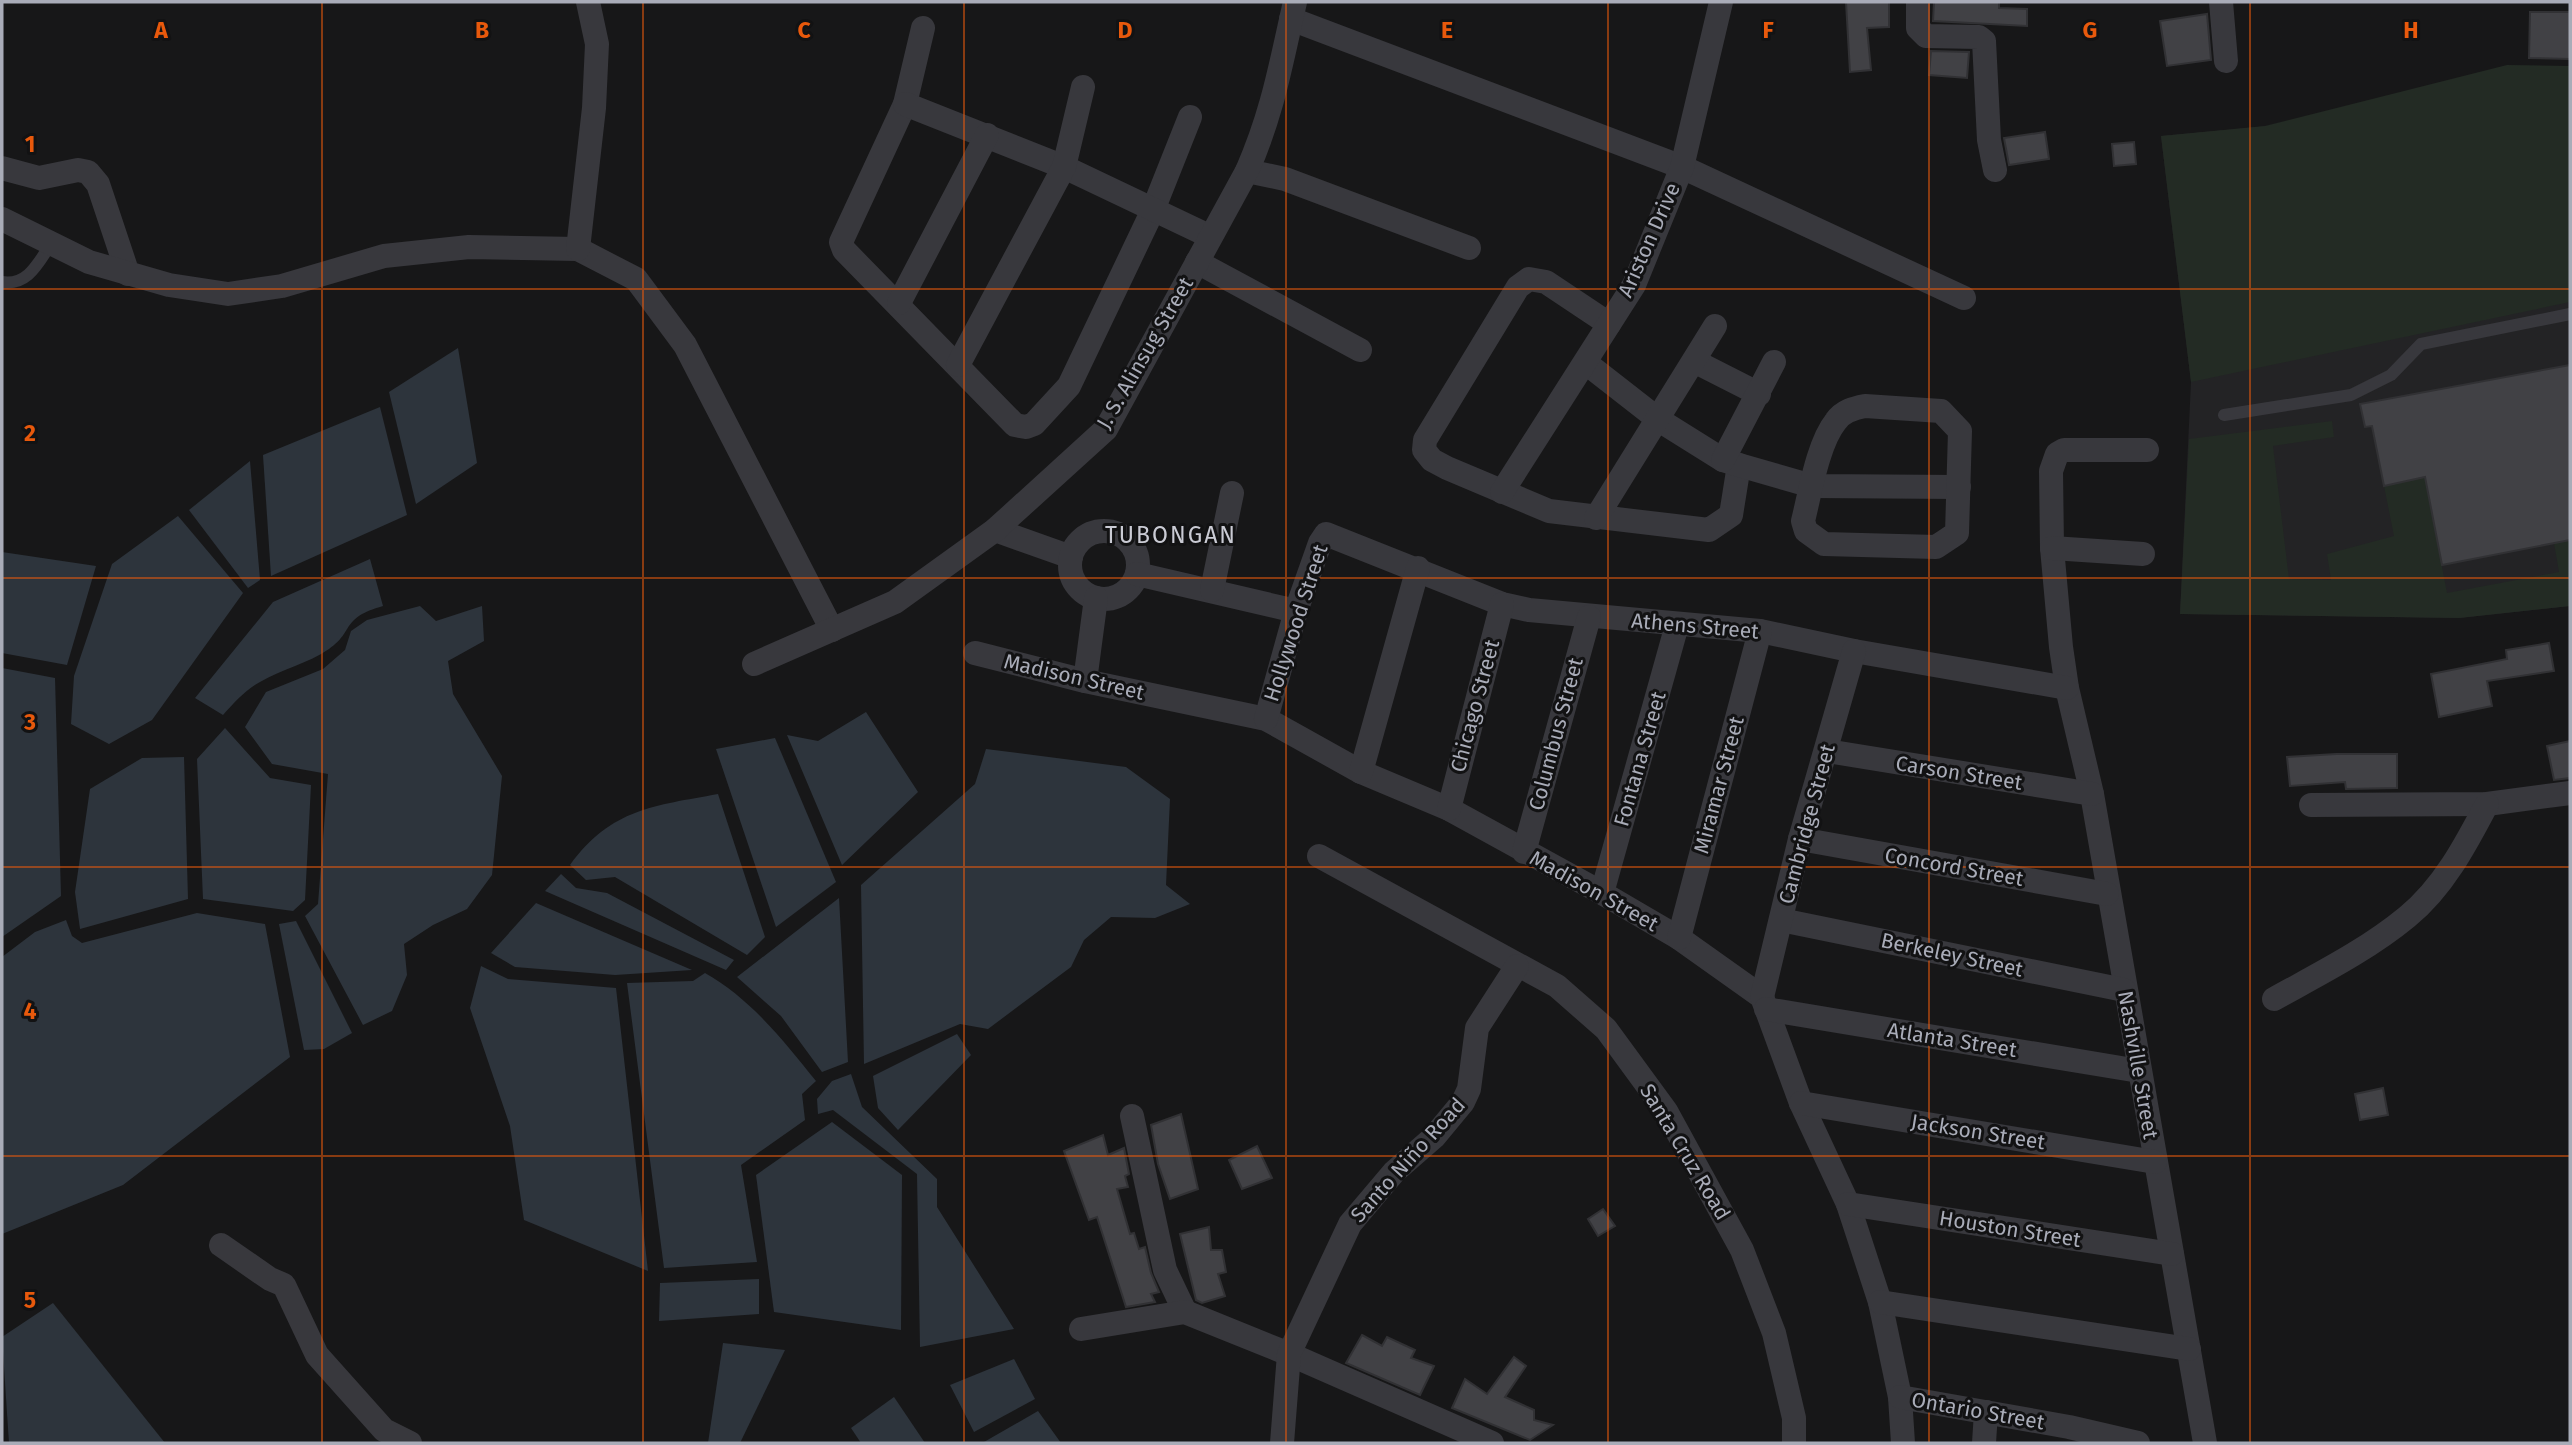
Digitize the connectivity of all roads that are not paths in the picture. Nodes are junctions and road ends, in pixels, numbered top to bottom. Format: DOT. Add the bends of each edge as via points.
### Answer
graph roads {
  1 [pos="588,2"];
  2 [pos="1721,2"];
  3 [pos="1918,2"];
  4 [pos="2221,2"];
  5 [pos="1293,10"];
  6 [pos="923,28"];
  7 [pos="2226,61"];
  8 [pos="1083,87"];
  9 [pos="905,104"];
  10 [pos="1190,117"];
  11 [pos="988,135"];
  12 [pos="1064,167"];
  13 [pos="1682,167"];
  14 [pos="2,168"];
  15 [pos="1995,170"];
  16 [pos="1247,171"];
  17 [pos="1153,210"];
  18 [pos="2,219"];
  19 [pos="1209,236"];
  20 [pos="51,244"];
  21 [pos="578,248"];
  22 [pos="1469,248"];
  23 [pos="1197,262"];
  24 [pos="128,274"];
  25 [pos="2,282"];
  26 [pos="1964,298"];
  27 [pos="899,303"];
  28 [pos="2570,314"];
  29 [pos="1609,324"];
  30 [pos="1715,326"];
  31 [pos="1360,350"];
  32 [pos="1696,362"];
  33 [pos="1774,362"];
  34 [pos="1586,363"];
  35 [pos="958,365"];
  36 [pos="1759,394"];
  37 [pos="2224,415"];
  38 [pos="1659,421"];
  39 [pos="2147,450"];
  40 [pos="1731,463"];
  41 [pos="1812,486"];
  42 [pos="1959,487"];
  43 [pos="1502,492"];
  44 [pos="1231,493"];
  45 [pos="1596,518"];
  46 [pos="995,530"];
  47 [pos="1332,534"];
  48 [pos="2052,548"];
  49 [pos="2143,554"];
  50 [pos="1071,557"];
  51 [pos="1418,568"];
  52 [pos="1137,574"];
  53 [pos="1212,590"];
  54 [pos="1096,598"];
  55 [pos="1502,604"];
  56 [pos="1296,611"];
  57 [pos="1589,617"];
  58 [pos="1677,625"];
  59 [pos="832,630"];
  60 [pos="1760,631"];
  61 [pos="1854,651"];
  62 [pos="975,653"];
  63 [pos="754,664"];
  64 [pos="1085,681"];
  65 [pos="2067,688"];
  66 [pos="1266,719"];
  67 [pos="1827,751"];
  68 [pos="1361,772"];
  69 [pos="2570,793"];
  70 [pos="2092,794"];
  71 [pos="2311,804"];
  72 [pos="2487,804"];
  73 [pos="1449,809"];
  74 [pos="1800,839"];
  75 [pos="1524,852"];
  76 [pos="1319,856"];
  77 [pos="1602,893"];
  78 [pos="2107,894"];
  79 [pos="1781,919"];
  80 [pos="1679,939"];
  81 [pos="1517,966"];
  82 [pos="2124,990"];
  83 [pos="2274,999"];
  84 [pos="1764,1003"];
  85 [pos="2139,1071"];
  86 [pos="1801,1102"];
  87 [pos="1132,1116"];
  88 [pos="2155,1162"];
  89 [pos="1848,1204"];
  90 [pos="221,1245"];
  91 [pos="2172,1255"];
  92 [pos="1880,1302"];
  93 [pos="1185,1312"];
  94 [pos="1081,1329"];
  95 [pos="2189,1349"];
  96 [pos="1289,1354"];
  97 [pos="1899,1397"];
  98 [pos="1986,1412"];
  99 [pos="411,1443"];
  100 [pos="1282,1443"];
  101 [pos="1492,1443"];
  102 [pos="1794,1443"];
  103 [pos="1903,1443"];
  104 [pos="1984,1443"];
  105 [pos="2138,1443"];
  106 [pos="2206,1443"];
  1 -- 21 [label="street" via="597,44"];
  2 -- 13 [label="street, Ariston Drive"];
  3 -- 15 [label="street" via="1918,28 1926,36 1979,37 1984,41"];
  4 -- 7 [label="street"];
  5 -- 13 [label="street"];
  5 -- 16 [label="street, J. S. Alinsug Street" via="1280,81"];
  6 -- 9 [label="street"];
  8 -- 12 [label="street"];
  9 -- 11 [label="street"];
  9 -- 27 [label="street" via="841,242"];
  10 -- 17 [label="street"];
  11 -- 12 [label="street"];
  11 -- 27 [label="street"];
  12 -- 17 [label="street"];
  12 -- 35 [label="street"];
  13 -- 26 [label="street"];
  13 -- 29 [label="street, Ariston Drive" via="1634,285"];
  14 -- 24 [label="street" via="39,178 88,172 98,184"];
  16 -- 19 [label="street, J. S. Alinsug Street"];
  16 -- 22 [label="street" via="1285,180"];
  17 -- 19 [label="street"];
  17 -- 35 [label="street" via="1069,386 1034,425 1015,425"];
  18 -- 20 [label="street"];
  19 -- 23 [label="street, J. S. Alinsug Street"];
  20 -- 24 [label="street"];
  20 -- 25 [label="lane" via="24,280"];
  21 -- 24 [label="street" via="469,247 384,256 282,286 228,294"];
  21 -- 59 [label="street" via="636,279 663,311 685,345"];
  23 -- 31 [label="street"];
  23 -- 46 [label="street, J. S. Alinsug Street" via="1106,429"];
  27 -- 35 [label="street"];
  28 -- 37 [label="lane" via="2421,344 2391,375 2351,395"];
  29 -- 34 [label="street, Ariston Drive"];
  29 -- 43 [label="street" via="1546,282 1534,278 1518,287 1425,440 1424,450 1432,460"];
  30 -- 32 [label="street"];
  32 -- 36 [label="street"];
  32 -- 38 [label="street"];
  33 -- 36 [label="street"];
  34 -- 38 [label="street"];
  34 -- 43 [label="street, Ariston Drive"];
  36 -- 40 [label="street"];
  38 -- 40 [label="street"];
  38 -- 45 [label="street"];
  39 -- 48 [label="street, Nashville Street" via="2064,450 2057,454 2051,471"];
  40 -- 41 [label="street"];
  40 -- 45 [label="street" via="1731,515 1709,530"];
  41 -- 42 [label="street"];
  41 -- 42 [label="street" via="1803,522 1806,531 1824,544 1936,547 1957,533"];
  41 -- 42 [label="street" via="1837,419 1865,405 1941,411 1950,417 1960,431"];
  43 -- 45 [label="street" via="1549,510"];
  44 -- 53 [label="street"];
  46 -- 50 [label="street"];
  46 -- 59 [label="street, J. S. Alinsug Street" via="895,602"];
  47 -- 51 [label="street, Athens Street"];
  47 -- 56 [label="street, Hollywood Street" via="1322,537"];
  48 -- 49 [label="street"];
  48 -- 65 [label="street, Nashville Street"];
  50 -- 52 [label="street" via="1079,541 1095,532 1113,531 1129,540 1138,556"];
  50 -- 54 [label="street" via="1071,575 1080,590"];
  51 -- 55 [label="street, Athens Street"];
  51 -- 68 [label="street"];
  52 -- 53 [label="street"];
  52 -- 54 [label="street" via="1128,589 1113,598"];
  53 -- 56 [label="street"];
  54 -- 64 [label="street"];
  55 -- 57 [label="street, Athens Street"];
  55 -- 73 [label="street, Chicago Street"];
  56 -- 66 [label="street, Hollywood Street"];
  57 -- 58 [label="street, Athens Street"];
  57 -- 75 [label="street, Columbus Street"];
  58 -- 60 [label="street, Athens Street"];
  58 -- 77 [label="street, Fontana Street"];
  59 -- 63 [label="street, J. S. Alinsug Street"];
  60 -- 61 [label="street, Athens Street"];
  60 -- 80 [label="street, Miramar Street"];
  61 -- 65 [label="street, Athens Street"];
  61 -- 67 [label="street, Cambridge Street"];
  62 -- 64 [label="street, Madison Street"];
  64 -- 66 [label="street, Madison Street"];
  65 -- 70 [label="street, Nashville Street"];
  66 -- 68 [label="street, Madison Street"];
  67 -- 70 [label="street, Carson Street"];
  67 -- 74 [label="street, Cambridge Street"];
  68 -- 73 [label="street, Madison Street"];
  69 -- 72 [label="street"];
  70 -- 78 [label="street, Nashville Street"];
  71 -- 72 [label="street"];
  72 -- 83 [label="street" via="2459,857 2409,916"];
  73 -- 75 [label="street, Madison Street"];
  74 -- 78 [label="street, Concord Street"];
  74 -- 79 [label="street, Cambridge Street"];
  75 -- 77 [label="street, Madison Street"];
  76 -- 81 [label="street, Santa Cruz Road"];
  77 -- 80 [label="street, Madison Street"];
  78 -- 82 [label="street, Nashville Street"];
  79 -- 82 [label="street, Berkeley Street"];
  79 -- 84 [label="street, Cambridge Street"];
  80 -- 84 [label="street, Madison Street"];
  81 -- 96 [label="street, Santo Niño Road" via="1477,1028 1463,1102 1350,1224"];
  81 -- 102 [label="street, Santa Cruz Road" via="1557,986 1606,1029 1665,1111 1742,1250 1774,1333 1794,1418"];
  82 -- 85 [label="street, Nashville Street"];
  84 -- 85 [label="street, Atlanta Street"];
  84 -- 86 [label="street"];
  85 -- 88 [label="street, Nashville Street"];
  86 -- 88 [label="street, Jackson Street"];
  86 -- 89 [label="street"];
  87 -- 93 [label="street" via="1165,1270"];
  88 -- 91 [label="street, Nashville Street"];
  89 -- 91 [label="street, Houston Street"];
  89 -- 92 [label="street"];
  90 -- 99 [label="street" via="284,1285 317,1355 384,1430"];
  91 -- 95 [label="street, Nashville Street"];
  92 -- 95 [label="street"];
  92 -- 97 [label="street"];
  93 -- 94 [label="street"];
  93 -- 96 [label="street"];
  95 -- 106 [label="street, Nashville Street"];
  96 -- 100 [label="street"];
  96 -- 101 [label="street"];
  97 -- 98 [label="street, Ontario Street"];
  97 -- 103 [label="street"];
  98 -- 104 [label="street"];
  98 -- 105 [label="street, Ontario Street"];
}
